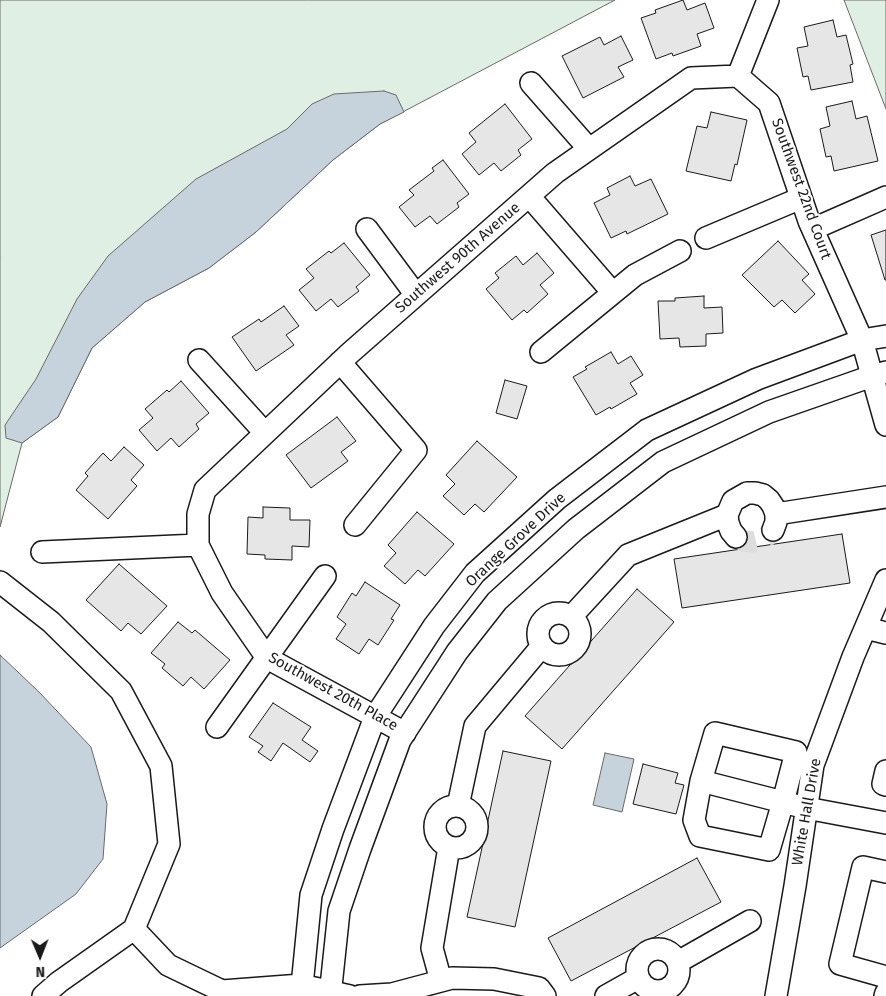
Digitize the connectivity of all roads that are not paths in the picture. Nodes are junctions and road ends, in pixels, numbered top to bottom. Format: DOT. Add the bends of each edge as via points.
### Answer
graph roads {
  1 [pos="768,0"];
  2 [pos="738,76"];
  3 [pos="531,84"];
  4 [pos="589,149"];
  5 [pos="529,196"];
  6 [pos="886,197"];
  7 [pos="801,198"];
  8 [pos="367,229"];
  9 [pos="813,229"];
  10 [pos="706,238"];
  11 [pos="680,251"];
  12 [pos="613,293"];
  13 [pos="416,295"];
  14 [pos="886,336"];
  15 [pos="862,340"];
  16 [pos="541,352"];
  17 [pos="199,360"];
  18 [pos="340,362"];
  19 [pos="879,374"];
  20 [pos="886,425"];
  21 [pos="265,434"];
  22 [pos="205,490"];
  23 [pos="886,498"];
  24 [pos="727,515"];
  25 [pos="355,525"];
  26 [pos="736,537"];
  27 [pos="198,545"];
  28 [pos="42,552"];
  29 [pos="325,576"];
  30 [pos="886,580"];
  31 [pos="0,582"];
  32 [pos="571,618"];
  33 [pos="876,630"];
  34 [pos="542,646"];
  35 [pos="267,658"];
  36 [pos="375,717"];
  37 [pos="217,727"];
  38 [pos="405,732"];
  39 [pos="886,771"];
  40 [pos="701,781"];
  41 [pos="886,785"];
  42 [pos="783,802"];
  43 [pos="458,806"];
  44 [pos="806,808"];
  45 [pos="886,823"];
  46 [pos="448,847"];
  47 [pos="886,872"];
  48 [pos="750,921"];
  49 [pos="134,929"];
  50 [pos="678,962"];
  51 [pos="886,977"];
  52 [pos="638,978"];
  53 [pos="441,981"];
  54 [pos="301,990"];
  55 [pos="419,991"];
  56 [pos="669,993"];
  57 [pos="337,994"];
  58 [pos="43,996"];
  59 [pos="360,996"];
  60 [pos="545,996"];
  61 [pos="606,996"];
  62 [pos="776,996"];
  1 -- 2 [label="street"];
  2 -- 4 [label="street, Southwest 90th Avenue" via="691,78"];
  2 -- 7 [label="street, Southwest 22nd Court" via="769,103"];
  3 -- 4 [label="street"];
  4 -- 5 [label="street, Southwest 90th Avenue"];
  5 -- 12 [label="street"];
  5 -- 13 [label="street, Southwest 90th Avenue"];
  6 -- 9 [label="street"];
  7 -- 9 [label="street, Southwest 22nd Court"];
  7 -- 10 [label="street"];
  8 -- 13 [label="street"];
  9 -- 15 [label="street, Southwest 22nd Court"];
  11 -- 12 [label="street" via="635,275"];
  12 -- 16 [label="street"];
  13 -- 18 [label="street, Southwest 90th Avenue"];
  14 -- 15 [label="street, Orange Grove Drive"];
  15 -- 19 [label="street"];
  15 -- 36 [label="street, Orange Grove Drive" via="756,378 647,430 557,499 476,573 434,626"];
  17 -- 21 [label="street"];
  18 -- 21 [label="street, Southwest 90th Avenue"];
  18 -- 25 [label="street" via="416,450"];
  19 -- 20 [label="street"];
  19 -- 38 [label="street" via="769,412 663,462 576,529 497,601 457,652"];
  21 -- 22 [label="street, Southwest 90th Avenue"];
  22 -- 27 [label="street, Southwest 20th Place" via="198,514"];
  23 -- 24 [label="street" via="774,522 769,500 747,493 734,500"];
  24 -- 26 [label="street"];
  24 -- 32 [label="street" via="628,555"];
  27 -- 28 [label="street"];
  27 -- 35 [label="street, Southwest 20th Place" via="222,592"];
  29 -- 35 [label="street"];
  30 -- 33 [label="street, White Hall Drive"];
  31 -- 49 [label="street" via="51,622 121,691 161,766 169,844"];
  32 -- 34 [label="street" via="557,614 544,620 538,632"];
  32 -- 34 [label="street" via="579,628 576,647 558,655"];
  33 -- 44 [label="street, White Hall Drive" via="813,765"];
  34 -- 43 [label="street" via="475,726"];
  35 -- 36 [label="street, Southwest 20th Place"];
  35 -- 37 [label="street"];
  36 -- 38 [label="street, Southwest 20th Place"];
  36 -- 54 [label="street, Orange Grove Drive" via="311,895"];
  38 -- 57 [label="street" via="366,830 339,911"];
  39 -- 41 [label="street" via="883,784"];
  40 -- 42 [label="street"];
  40 -- 42 [label="street" via="694,820 700,836 769,850"];
  40 -- 42 [label="street" via="715,733 796,752"];
  42 -- 44 [label="street"];
  43 -- 46 [label="street" via="445,809 436,819 435,833"];
  43 -- 46 [label="street" via="471,812 476,832 469,844"];
  44 -- 45 [label="street"];
  44 -- 62 [label="street, White Hall Drive"];
  46 -- 53 [label="street" via="432,948"];
  47 -- 51 [label="street" via="863,867 840,964"];
  48 -- 50 [label="street"];
  49 -- 54 [label="street" via="168,965 222,991"];
  49 -- 58 [label="street"];
  50 -- 52 [label="street" via="674,955 661,949 647,952 638,963"];
  50 -- 56 [label="street" via="680,974"];
  52 -- 56 [label="street" via="647,988"];
  52 -- 61 [label="street"];
  53 -- 55 [label="street"];
  53 -- 60 [label="street" via="452,978 494,979 539,988"];
  54 -- 57 [label="street"];
  55 -- 59 [label="street"];
}
